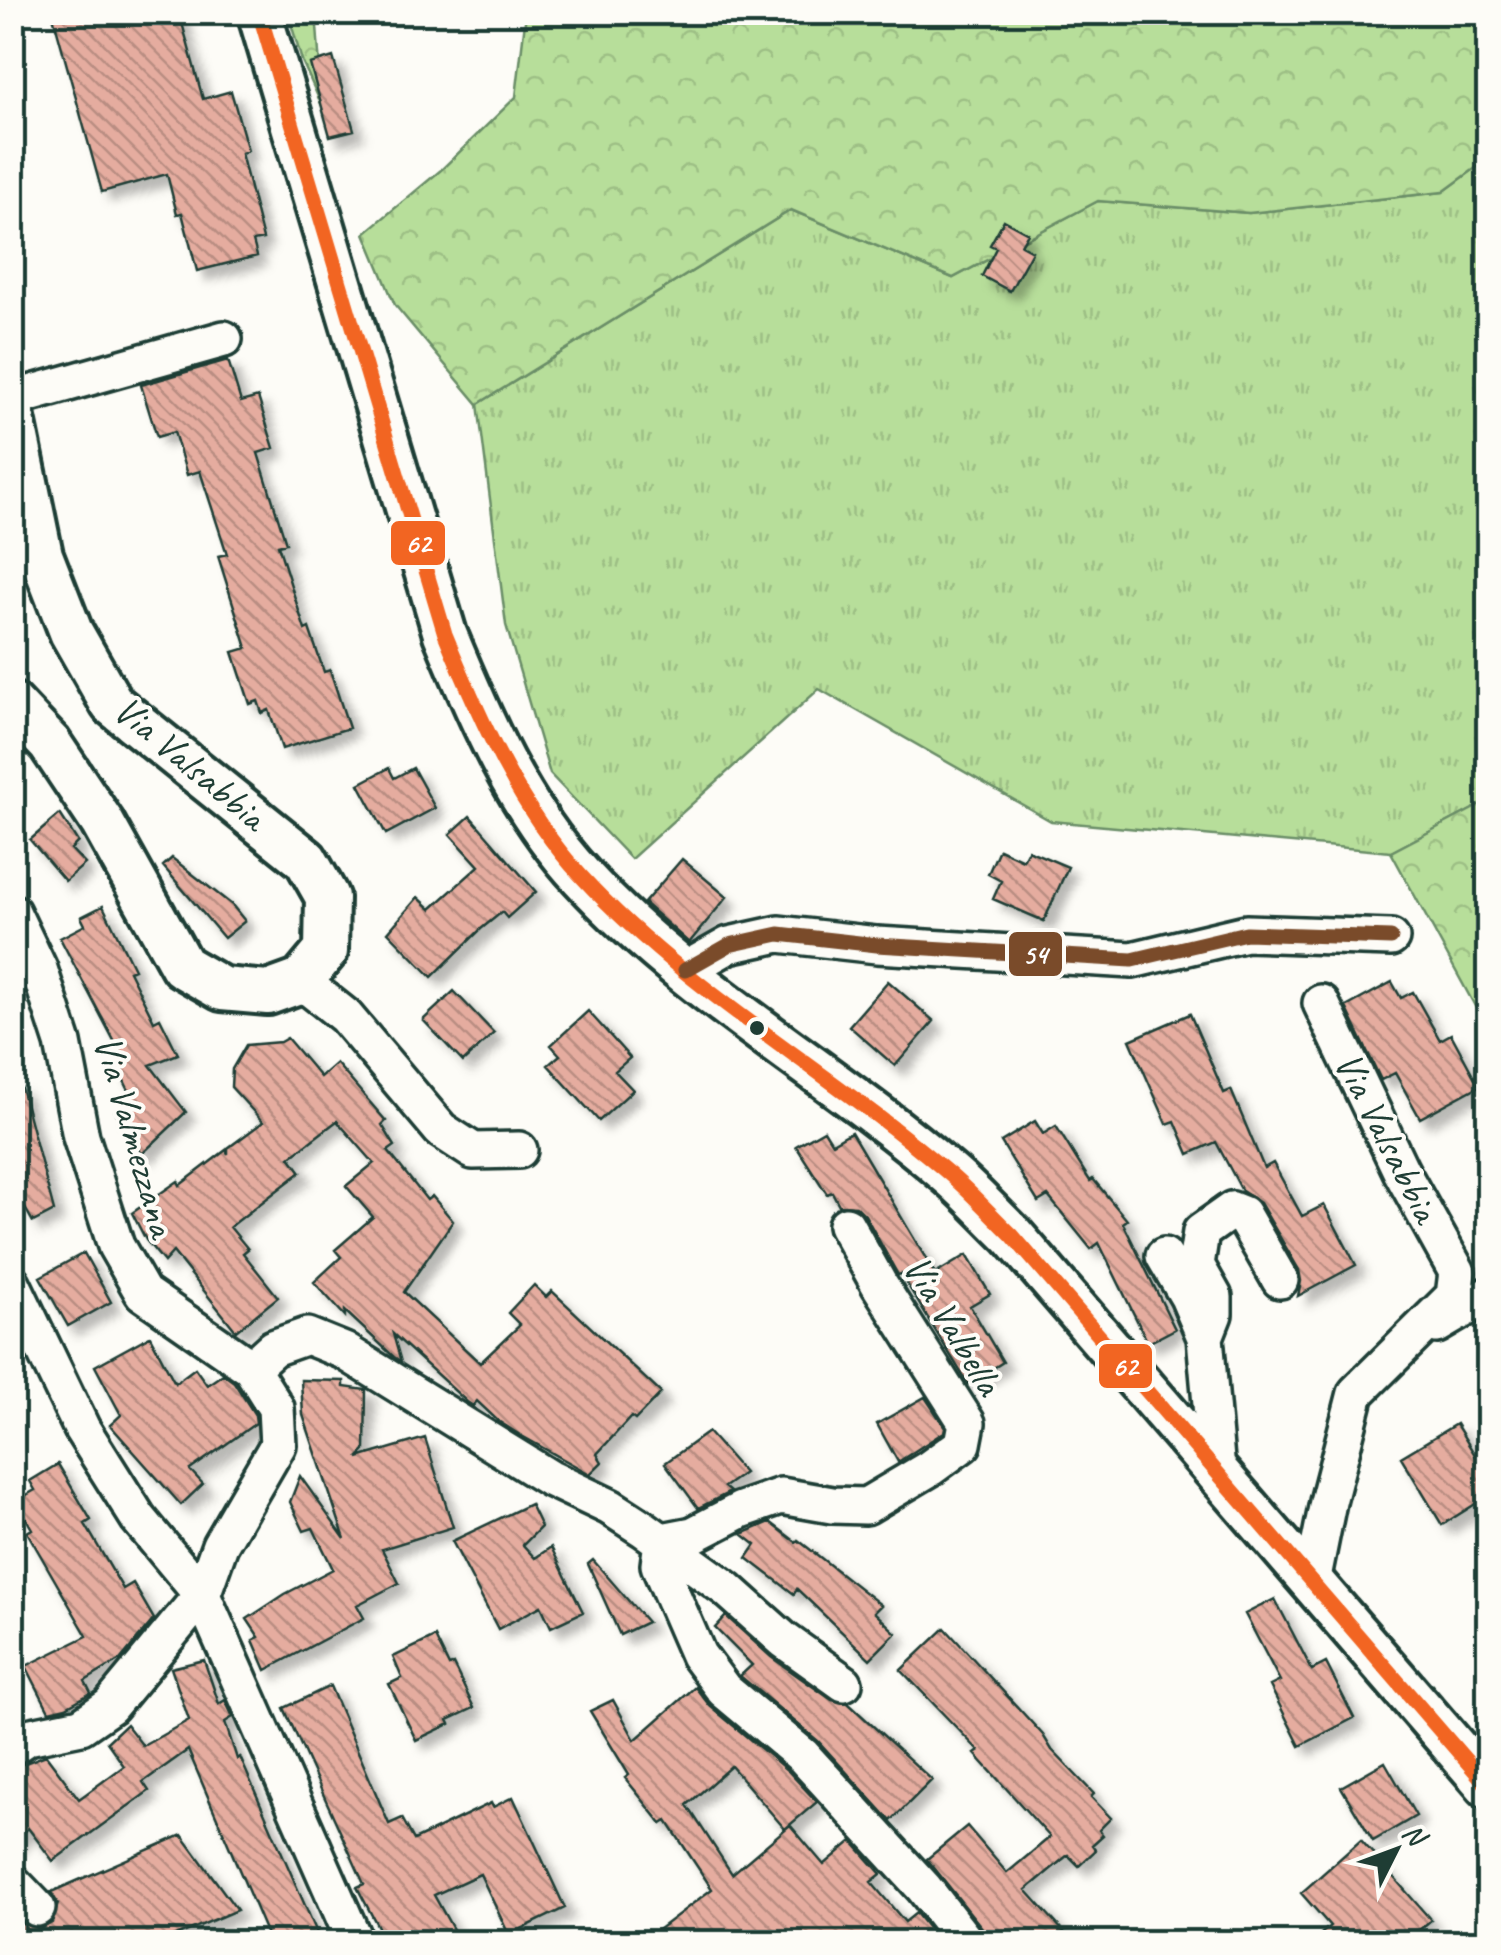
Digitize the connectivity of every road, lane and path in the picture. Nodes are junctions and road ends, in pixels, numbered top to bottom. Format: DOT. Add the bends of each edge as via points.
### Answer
graph roads {
  1 [pos="259,12"];
  2 [pos="224,339"];
  3 [pos="12,399"];
  4 [pos="12,414"];
  5 [pos="12,704"];
  6 [pos="12,912"];
  7 [pos="1391,938"];
  8 [pos="685,970"];
  9 [pos="301,981"];
  10 [pos="1321,1004"];
  11 [pos="518,1150"];
  12 [pos="846,1225"];
  13 [pos="1164,1256"];
  14 [pos="1280,1280"];
  15 [pos="12,1283"];
  16 [pos="1488,1295"];
  17 [pos="1204,1337"];
  18 [pos="1410,1340"];
  19 [pos="251,1368"];
  20 [pos="1216,1471"];
  21 [pos="662,1541"];
  22 [pos="1312,1582"];
  23 [pos="202,1594"];
  24 [pos="844,1683"];
  25 [pos="12,1747"];
  26 [pos="1488,1786"];
  27 [pos="12,1882"];
  28 [pos="36,1908"];
  29 [pos="355,1942"];
  30 [pos="966,1942"];
  1 -- 8 [label="main road" via="444,634 482,722 532,812 581,876"];
  2 -- 3 [label="street"];
  4 -- 9 [label="main road, Via Valsabbia" via="41,555 71,632 112,704 306,860 327,897 326,951"];
  5 -- 9 [label="main road, Via Valsabbia" via="50,744 102,822 182,966 222,989 268,993"];
  6 -- 19 [label="street, Via Valmezzana" via="64,1042 82,1137 116,1246 144,1293"];
  7 -- 8 [label="street" via="1246,934 1132,960 779,934 730,944"];
  8 -- 20 [label="main road" via="947,1172 1012,1235"];
  9 -- 11 [label="street" via="345,1016 441,1130 472,1151"];
  10 -- 18 [label="street, Via Valsabbia" via="1457,1272 1454,1296"];
  12 -- 21 [label="street, Via Valbella" via="967,1423 964,1444 866,1506 781,1496 693,1535"];
  13 -- 17 [label="street"];
  14 -- 17 [label="street" via="1242,1214 1222,1215 1201,1232 1196,1265 1214,1297"];
  15 -- 23 [label="street" via="82,1430 138,1518"];
  16 -- 18 [label="street"];
  17 -- 20 [label="street"];
  18 -- 22 [label="street, Via Valsabbia" via="1356,1392"];
  19 -- 21 [label="street" via="272,1348 307,1336 344,1351"];
  19 -- 23 [label="street, Via Valmezzana" via="276,1408 278,1446 220,1545"];
  20 -- 22 [label="main road"];
  21 -- 24 [label="street"];
  21 -- 30 [label="street" via="659,1566 698,1655 724,1690 803,1756"];
  22 -- 26 [label="main road"];
  23 -- 25 [label="street, Via Valmezzana" via="110,1706 80,1726 27,1737"];
  23 -- 29 [label="street"];
  27 -- 28 [label="street"];
}
